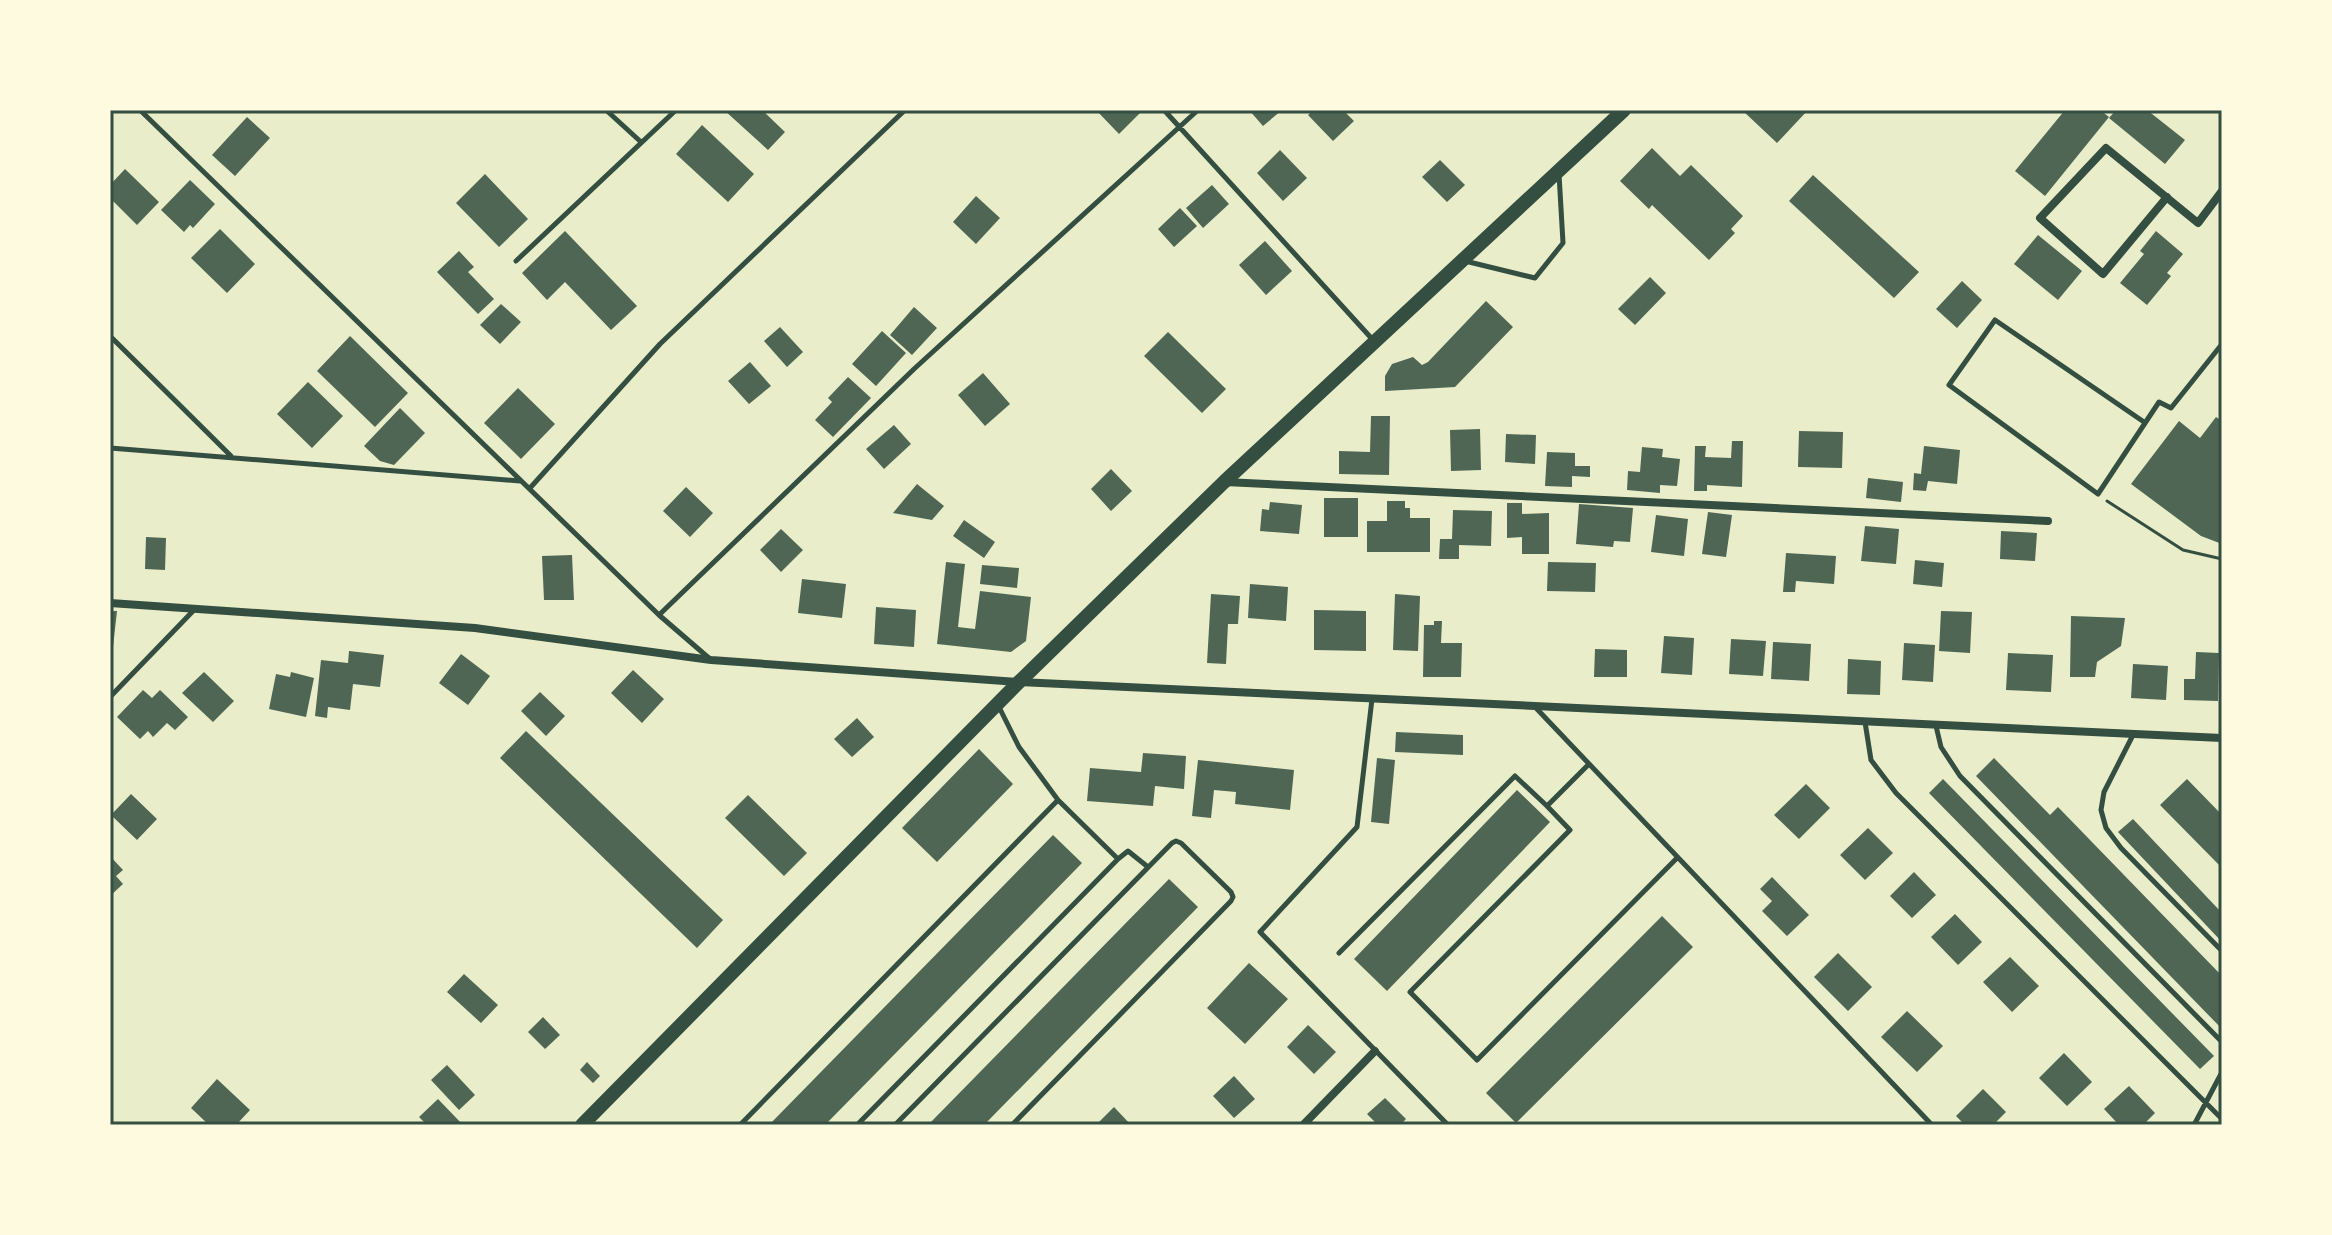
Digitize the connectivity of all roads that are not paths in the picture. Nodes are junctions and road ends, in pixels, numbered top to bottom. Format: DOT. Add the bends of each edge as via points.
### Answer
graph roads {
  1 [pos="140,110"];
  2 [pos="606,110"];
  3 [pos="676,110"];
  4 [pos="905,110"];
  5 [pos="1164,110"];
  6 [pos="1198,110"];
  7 [pos="1624,110"];
  8 [pos="1180,127"];
  9 [pos="641,142"];
  10 [pos="1559,172"];
  11 [pos="2222,191"];
  12 [pos="2167,197"];
  13 [pos="516,261"];
  14 [pos="1464,261"];
  15 [pos="110,336"];
  16 [pos="1375,342"];
  17 [pos="2222,344"];
  18 [pos="2144,422"];
  19 [pos="110,448"];
  20 [pos="233,458"];
  21 [pos="522,481"];
  22 [pos="1224,482"];
  23 [pos="530,488"];
  24 [pos="2048,521"];
  25 [pos="110,603"];
  26 [pos="194,610"];
  27 [pos="659,615"];
  28 [pos="711,660"];
  29 [pos="1019,682"];
  30 [pos="110,697"];
  31 [pos="1372,699"];
  32 [pos="998,704"];
  33 [pos="1535,707"];
  34 [pos="1865,721"];
  35 [pos="1936,725"];
  36 [pos="2134,734"];
  37 [pos="2222,738"];
  38 [pos="1589,764"];
  39 [pos="1058,800"];
  40 [pos="1547,806"];
  41 [pos="1677,858"];
  42 [pos="1118,859"];
  43 [pos="1148,867"];
  44 [pos="2222,951"];
  45 [pos="1339,953"];
  46 [pos="2222,1042"];
  47 [pos="1375,1051"];
  48 [pos="2222,1072"];
  49 [pos="2207,1104"];
  50 [pos="2222,1119"];
  51 [pos="582,1125"];
  52 [pos="740,1125"];
  53 [pos="857,1125"];
  54 [pos="895,1125"];
  55 [pos="1012,1125"];
  56 [pos="1303,1125"];
  57 [pos="1448,1125"];
  58 [pos="1932,1125"];
  59 [pos="2194,1125"];
  1 -- 21 [label="lane"];
  2 -- 9 [label="lane"];
  3 -- 9 [label="lane"];
  4 -- 23 [label="lane" via="660,344"];
  5 -- 8 [label="lane"];
  6 -- 8 [label="lane"];
  7 -- 10 [label="main road"];
  8 -- 16 [label="lane"];
  8 -- 27 [label="lane" via="914,369"];
  9 -- 13 [label="lane"];
  10 -- 14 [label="main road"];
  10 -- 14 [label="lane" via="1563,243 1535,278"];
  11 -- 12 [label="street" via="2198,223"];
  12 -- 12 [label="street" via="2106,148 2040,218 2103,274"];
  14 -- 16 [label="main road"];
  15 -- 20 [label="lane"];
  16 -- 22 [label="main road"];
  17 -- 18 [label="lane" via="2171,408 2159,402"];
  18 -- 18 [label="lane" via="1995,320 1949,385 2098,494"];
  19 -- 20 [label="lane"];
  20 -- 21 [label="lane"];
  21 -- 23 [label="lane"];
  22 -- 24 [label="street"];
  22 -- 29 [label="main road"];
  23 -- 27 [label="lane"];
  25 -- 26 [label="street"];
  26 -- 28 [label="street" via="475,628"];
  26 -- 30 [label="lane"];
  27 -- 28 [label="lane"];
  28 -- 29 [label="street"];
  29 -- 31 [label="street"];
  29 -- 32 [label="main road"];
  31 -- 33 [label="street"];
  31 -- 47 [label="lane" via="1357,827 1260,932"];
  32 -- 39 [label="lane" via="1019,747"];
  32 -- 51 [label="main road"];
  33 -- 34 [label="street"];
  33 -- 38 [label="lane"];
  34 -- 35 [label="street"];
  34 -- 49 [label="lane" via="1871,760 1896,793"];
  35 -- 36 [label="street"];
  35 -- 46 [label="lane" via="1941,747 1960,776"];
  36 -- 37 [label="street"];
  36 -- 44 [label="lane" via="2104,792 2106,828"];
  38 -- 40 [label="lane"];
  38 -- 41 [label="lane"];
  39 -- 42 [label="lane"];
  39 -- 52 [label="lane"];
  40 -- 41 [label="lane" via="1570,830 1410,992 1477,1060"];
  40 -- 45 [label="lane" via="1515,776"];
  41 -- 58 [label="lane"];
  42 -- 43 [label="lane" via="1128,851"];
  42 -- 53 [label="lane"];
  43 -- 54 [label="lane"];
  43 -- 55 [label="lane" via="1176,841 1233,897"];
  47 -- 56 [label="street"];
  47 -- 57 [label="lane"];
  48 -- 49 [label="lane"];
  49 -- 50 [label="lane"];
  49 -- 59 [label="lane"];
}
